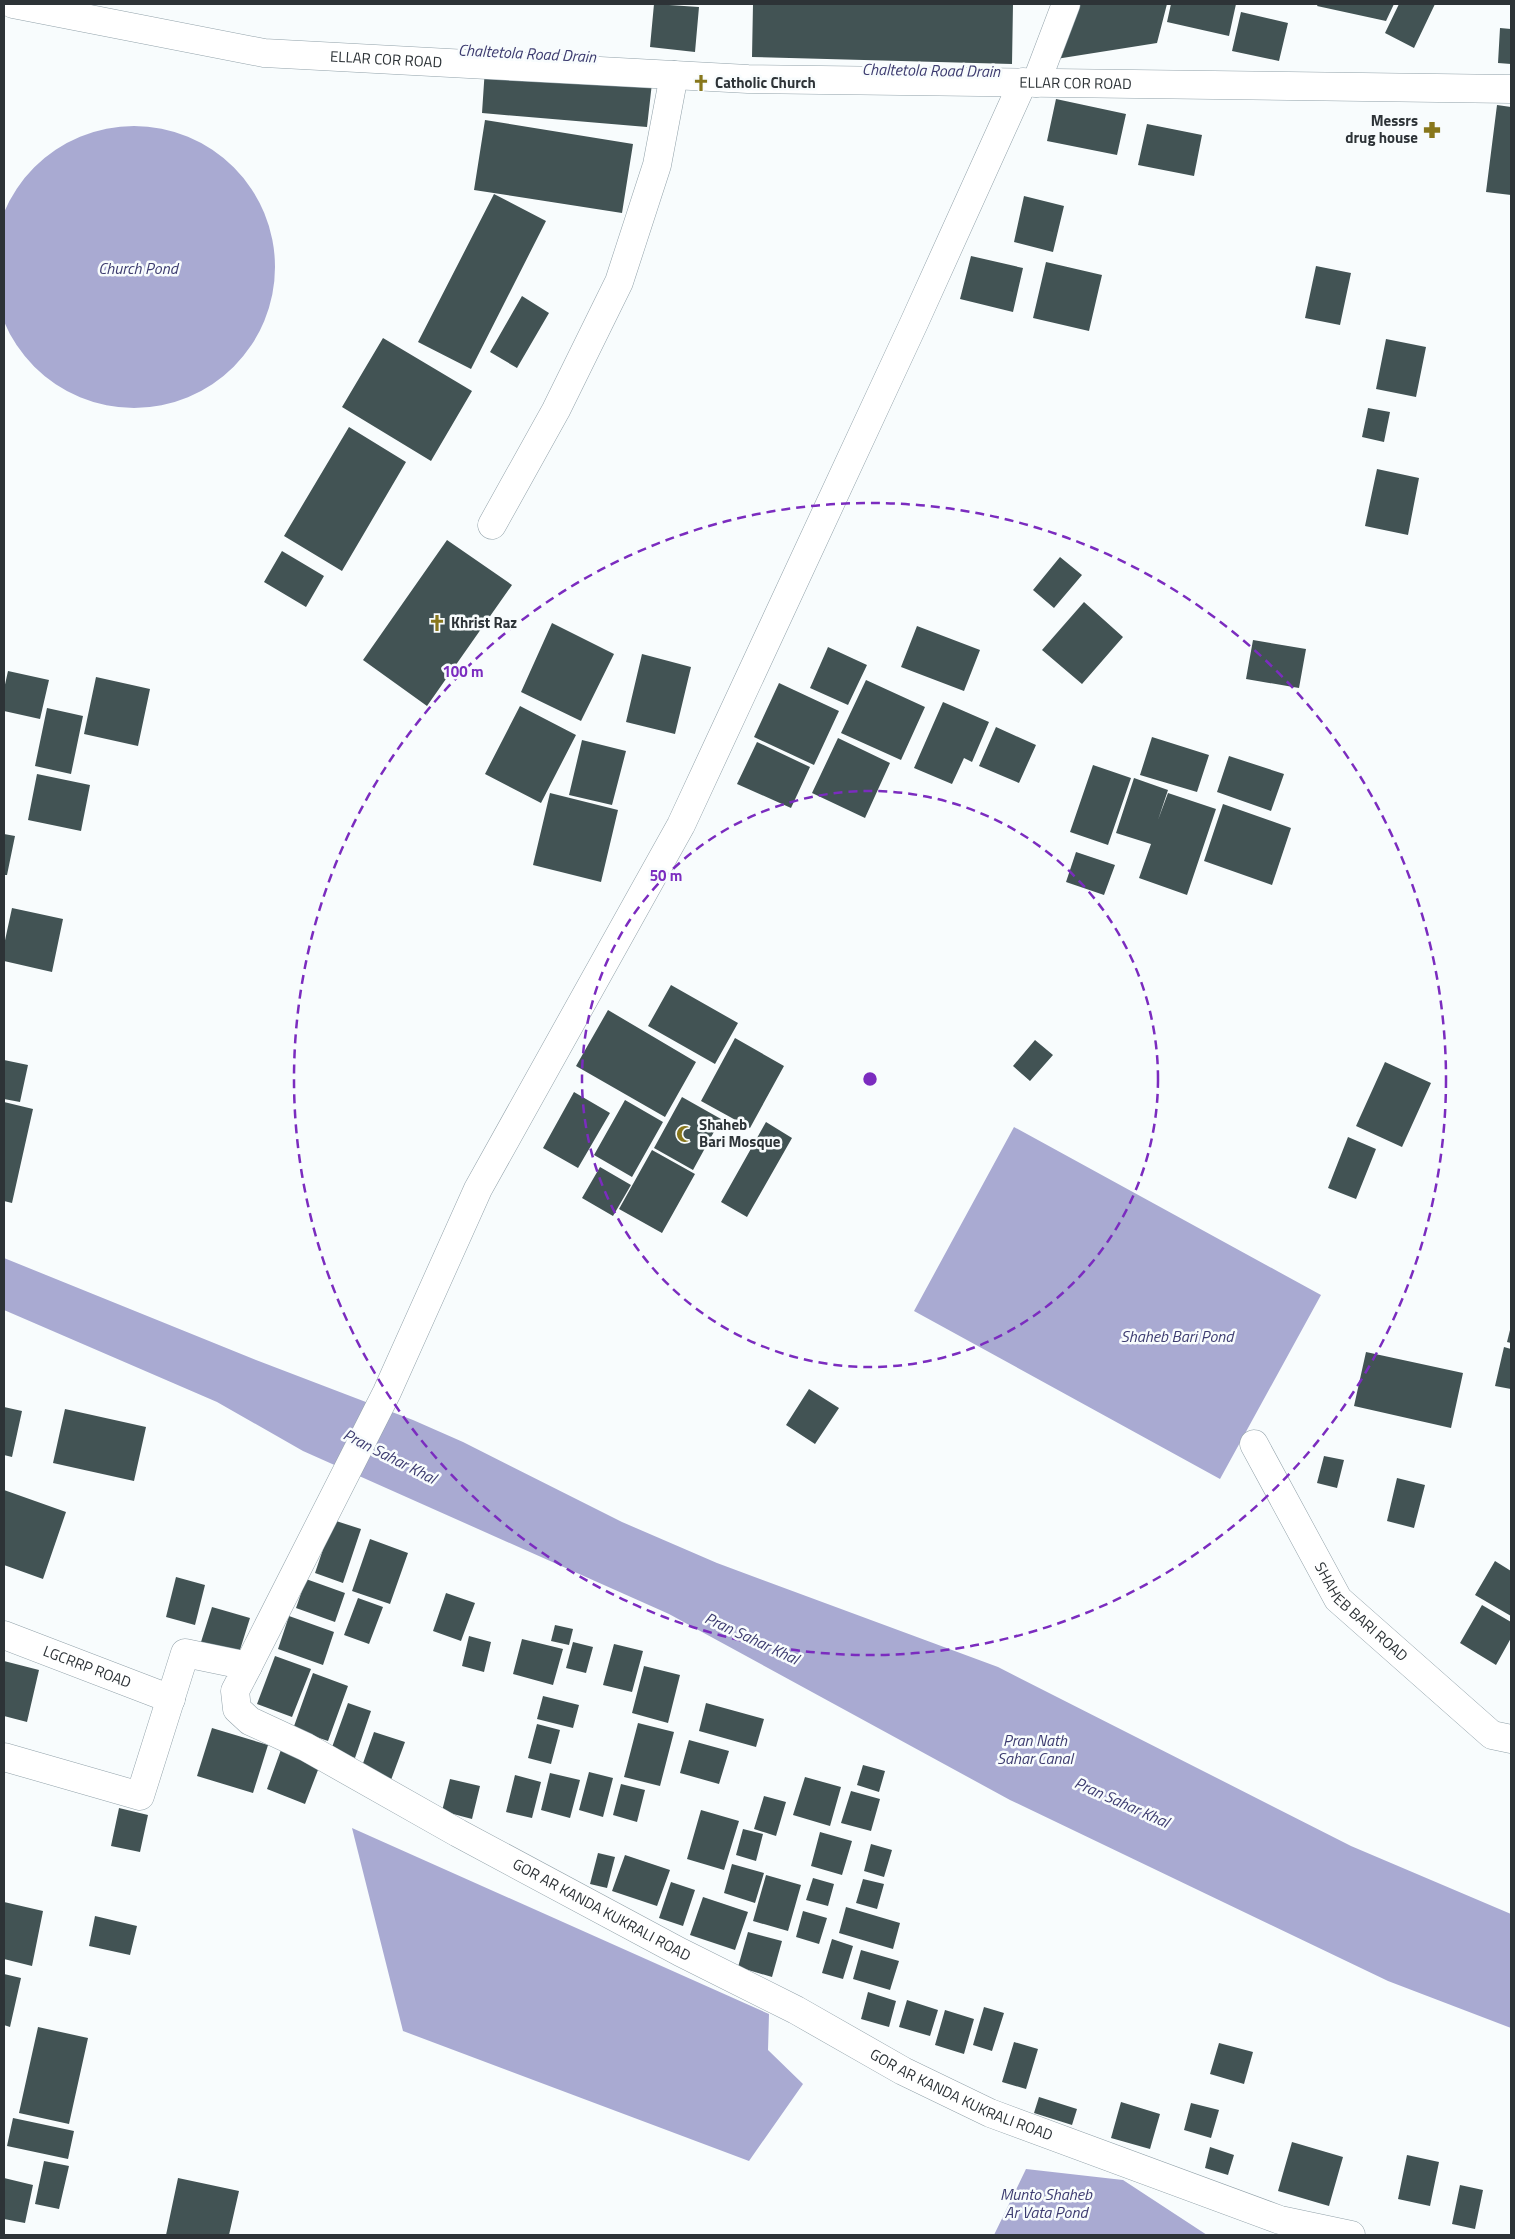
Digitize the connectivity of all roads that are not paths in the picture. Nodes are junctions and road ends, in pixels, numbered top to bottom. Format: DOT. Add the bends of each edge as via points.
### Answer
graph roads {
  1 [pos="13,4"];
  2 [pos="1066,4"];
  3 [pos="674,75"];
  4 [pos="1029,83"];
  5 [pos="1511,89"];
  6 [pos="492,525"];
  7 [pos="1254,1444"];
  8 [pos="4,1635"];
  9 [pos="248,1666"];
  10 [pos="171,1699"];
  11 [pos="1511,1738"];
  12 [pos="4,1756"];
  13 [pos="1351,2235"];
  1 -- 3 [label="street, ELLAR COR ROAD" via="264,52"];
  2 -- 4 [label="street, GOR AR KANDA KUKRALI ROAD"];
  3 -- 4 [label="street, ELLAR COR ROAD"];
  3 -- 6 [label="street" via="657,165 618,282 556,410"];
  4 -- 5 [label="street, ELLAR COR ROAD"];
  4 -- 9 [label="street, GOR AR KANDA KUKRALI ROAD" via="681,825 478,1190 385,1396"];
  7 -- 11 [label="street, SHAHEB BARI ROAD" via="1338,1599 1492,1735"];
  8 -- 10 [label="street, LGCRRP ROAD"];
  9 -- 10 [label="street" via="185,1653"];
  9 -- 13 [label="street, GOR AR KANDA KUKRALI ROAD" via="235,1691 238,1709 250,1720 306,1747 680,1952 796,2010 903,2071 990,2113 1280,2220"];
  10 -- 12 [label="street" via="140,1796"];
}
